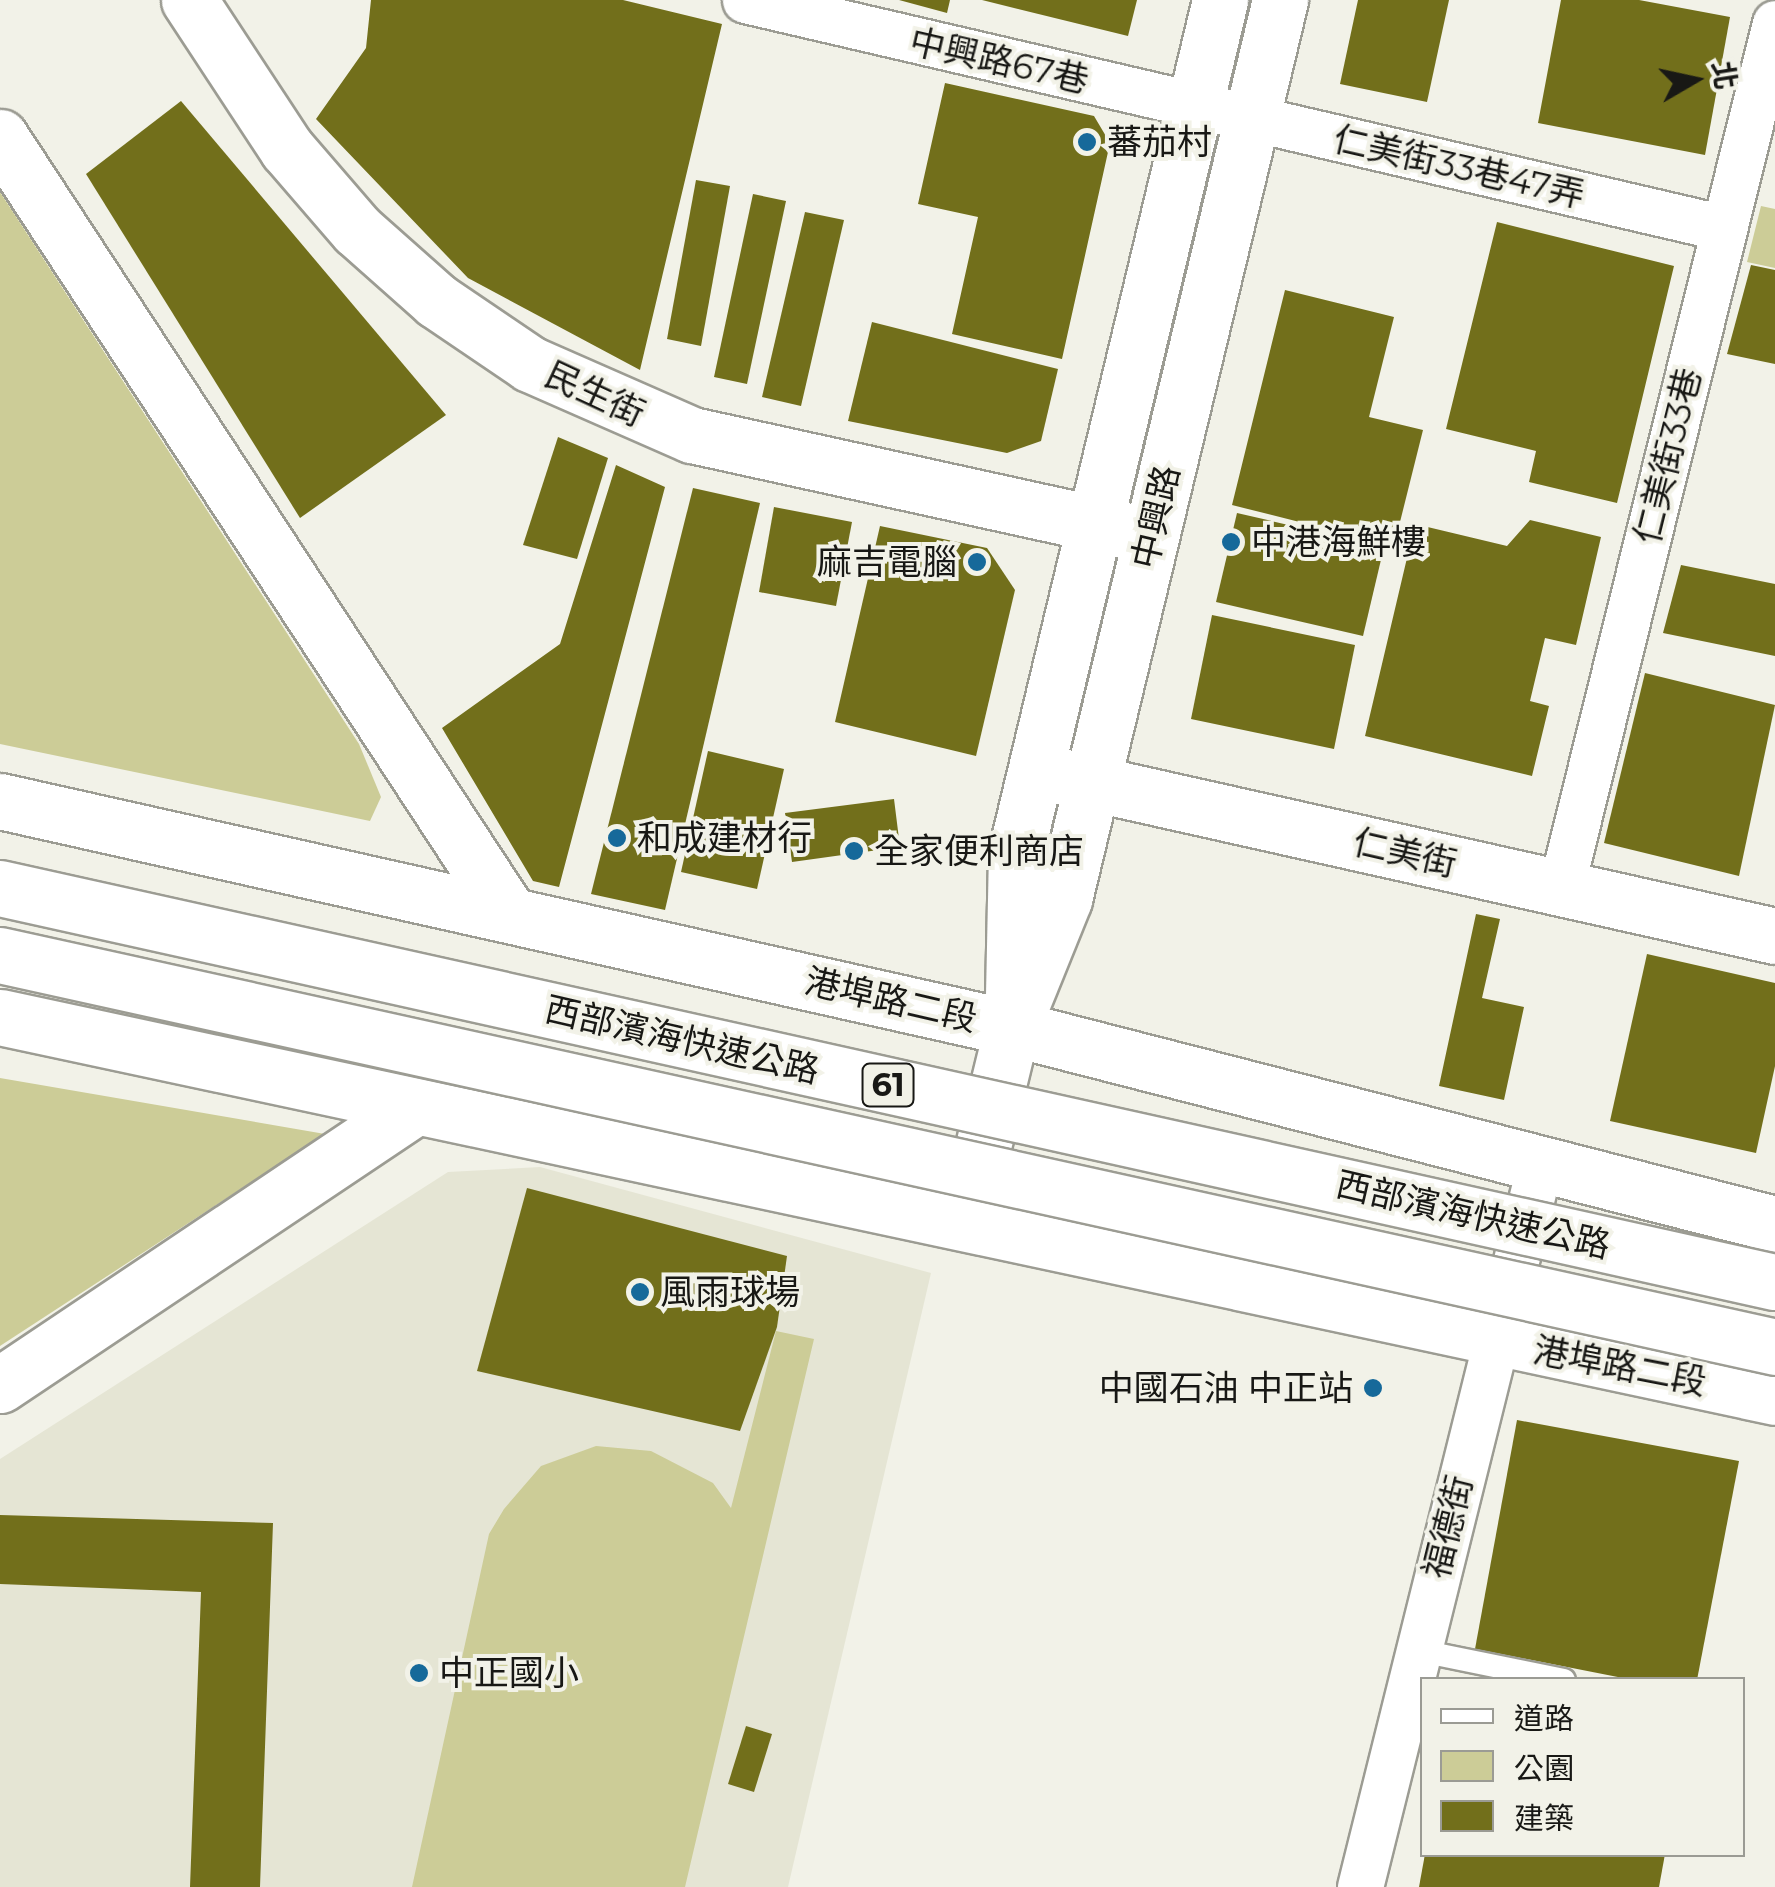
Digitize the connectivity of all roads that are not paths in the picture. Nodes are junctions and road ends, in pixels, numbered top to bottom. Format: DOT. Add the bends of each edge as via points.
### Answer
graph roads {
  1 [pos="189,0"];
  2 [pos="1220,0"];
  3 [pos="1280,0"];
  4 [pos="764,2"];
  5 [pos="1775,23"];
  6 [pos="1194,106"];
  7 [pos="1251,120"];
  8 [pos="0,137"];
  9 [pos="1724,228"];
  10 [pos="1094,524"];
  11 [pos="1151,536"];
  12 [pos="1036,770"];
  13 [pos="1092,783"];
  14 [pos="0,800"];
  15 [pos="0,888"];
  16 [pos="1561,888"];
  17 [pos="508,912"];
  18 [pos="1775,936"];
  19 [pos="0,955"];
  20 [pos="0,1017"];
  21 [pos="1012,1028"];
  22 [pos="414,1108"];
  23 [pos="1539,1168"];
  24 [pos="1775,1224"];
  25 [pos="963,1228"];
  26 [pos="1775,1282"];
  27 [pos="1496,1341"];
  28 [pos="1775,1346"];
  29 [pos="0,1386"];
  30 [pos="1775,1397"];
  31 [pos="1416,1650"];
  32 [pos="1549,1677"];
  33 [pos="1360,1887"];
  1 -- 10 [label="main road, 民生街" via="287,149 357,230 437,301 530,364 692,435"];
  2 -- 6 [label="main road, 中興路"];
  3 -- 7 [label="main road, 中興路"];
  4 -- 6 [label="street, 中興路67巷"];
  5 -- 9 [label="street, 仁美街33巷"];
  6 -- 7 [label="street, 仁美街33巷47弄"];
  6 -- 10 [label="main road, 中興路"];
  7 -- 9 [label="street, 仁美街33巷47弄"];
  7 -- 11 [label="main road, 中興路"];
  8 -- 17 [label="main road"];
  9 -- 16 [label="street, 仁美街33巷"];
  10 -- 11 [label="main road, 民生街"];
  10 -- 12 [label="main road, 中興路"];
  11 -- 13 [label="main road, 中興路"];
  12 -- 13 [label="main road, 仁美街"];
  12 -- 21 [label="main road, 中興路" via="1016,852"];
  13 -- 16 [label="main road, 仁美街"];
  13 -- 21 [label="main road, 中興路" via="1064,899"];
  14 -- 17 [label="main road, 港埠路二段"];
  15 -- 26 [label="main road, 西部濱海快速公路 / 61, bridge"];
  16 -- 18 [label="main road, 仁美街"];
  17 -- 21 [label="main road, 港埠路二段"];
  19 -- 28 [label="main road, 西部濱海快速公路 / 61, bridge"];
  20 -- 22 [label="main road, 港埠路二段"];
  21 -- 23 [label="main road, 港埠路二段"];
  21 -- 25 [label="main road, 中興路"];
  22 -- 25 [label="main road, 港埠路二段"];
  22 -- 29 [label="main road"];
  23 -- 24 [label="main road, 港埠路二段"];
  23 -- 27 [label="street, 福德街"];
  25 -- 27 [label="main road, 港埠路二段"];
  27 -- 30 [label="main road, 港埠路二段"];
  27 -- 31 [label="street, 福德街"];
  31 -- 32 [label="lane"];
  31 -- 33 [label="street, 福德街"];
}
